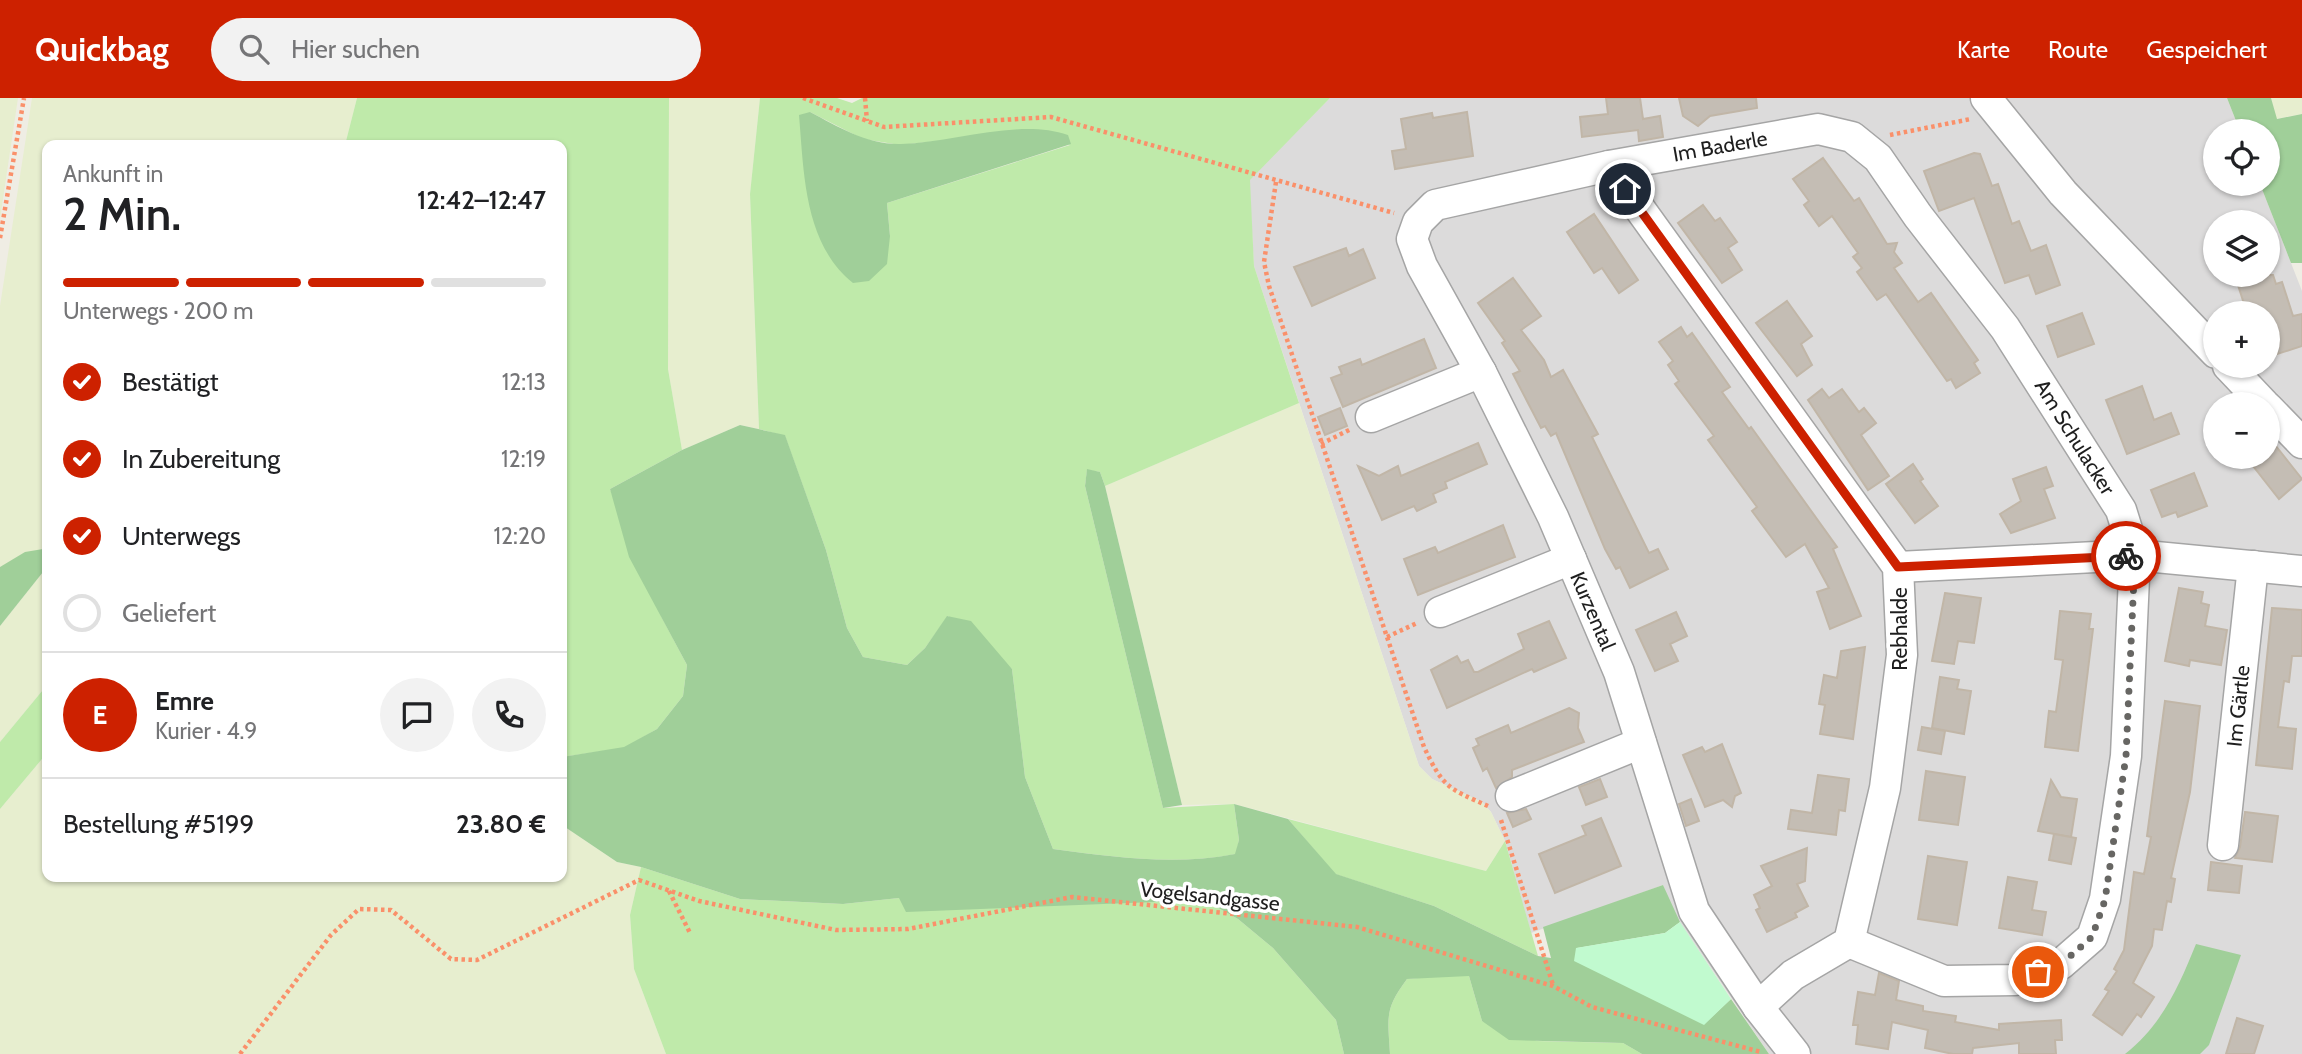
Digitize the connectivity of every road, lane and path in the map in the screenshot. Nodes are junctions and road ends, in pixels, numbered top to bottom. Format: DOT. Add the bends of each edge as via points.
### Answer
graph roads {
  1 [pos="24,98"];
  2 [pos="803,98"];
  3 [pos="865,98"];
  4 [pos="1992,106"];
  5 [pos="867,121"];
  6 [pos="1863,143"];
  7 [pos="1609,166"];
  8 [pos="1276,182"];
  9 [pos="1418,222"];
  10 [pos="0,238"];
  11 [pos="2203,339"];
  12 [pos="1481,372"];
  13 [pos="2239,378"];
  14 [pos="2253,392"];
  15 [pos="1371,416"];
  16 [pos="2135,555"];
  17 [pos="1571,559"];
  18 [pos="2253,566"];
  19 [pos="1898,567"];
  20 [pos="2302,571"];
  21 [pos="1440,612"];
  22 [pos="1386,637"];
  23 [pos="1641,743"];
  24 [pos="1511,796"];
  25 [pos="2223,845"];
  26 [pos="668,890"];
  27 [pos="691,933"];
  28 [pos="1849,942"];
  29 [pos="1553,986"];
  30 [pos="1758,1007"];
  31 [pos="240,1054"];
  32 [pos="1768,1054"];
  33 [pos="1795,1054"];
  1 -- 10 [label="path"];
  2 -- 5 [label="path"];
  3 -- 5 [label="path"];
  4 -- 6 [label="path"];
  4 -- 11 [label="street" via="2063,193"];
  5 -- 8 [label="path" via="884,127 1051,117"];
  6 -- 7 [label="street, Im Baderle" via="1818,129"];
  6 -- 16 [label="street, Am Schulacker" via="2005,328 2120,510"];
  7 -- 9 [label="street, Im Baderle" via="1435,205"];
  7 -- 19 [label="street, Rebhalde"];
  8 -- 9 [label="path" via="1368,204"];
  8 -- 22 [label="path" via="1265,262 1269,286"];
  9 -- 12 [label="street, Kurzental" via="1412,239 1422,266"];
  12 -- 15 [label="street"];
  12 -- 17 [label="street, Kurzental"];
  13 -- 14 [label="street"];
  16 -- 18 [label="street"];
  16 -- 19 [label="street"];
  16 -- 28 [label="street, Am Schulacker" via="2126,756 2105,900 2092,937 2061,964 2015,980 1944,981"];
  17 -- 21 [label="street"];
  17 -- 23 [label="street, Kurzental" via="1619,672"];
  18 -- 20 [label="street"];
  18 -- 25 [label="street, Im Gärtle"];
  19 -- 28 [label="street, Rebhalde" via="1902,655 1885,788"];
  21 -- 22 [label="path"];
  22 -- 29 [label="path" via="1439,778 1453,791 1491,807 1502,821"];
  23 -- 24 [label="street"];
  23 -- 30 [label="street, Kurzental" via="1694,911"];
  26 -- 27 [label="path"];
  26 -- 29 [label="path, Vogelsandgasse" via="699,901 836,930 908,929 1072,897 1357,927"];
  26 -- 31 [label="path, Vogelsandgasse" via="639,880 477,960 451,960 391,910 359,909 331,935"];
  28 -- 30 [label="street" via="1793,975"];
  29 -- 32 [label="path, Vogelsandgasse" via="1592,1007"];
  30 -- 33 [label="street, Kurzental"];
}
